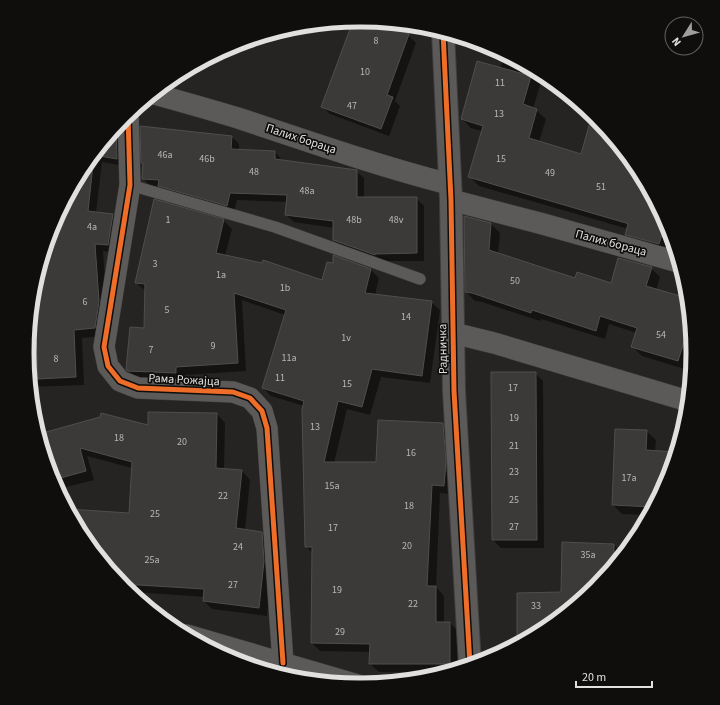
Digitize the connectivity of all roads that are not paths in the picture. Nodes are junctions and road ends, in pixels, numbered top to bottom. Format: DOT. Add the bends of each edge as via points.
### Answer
graph roads {
  1 [pos="443,38"];
  2 [pos="160,96"];
  3 [pos="128,124"];
  4 [pos="130,185"];
  5 [pos="450,192"];
  6 [pos="672,260"];
  7 [pos="420,279"];
  8 [pos="453,334"];
  9 [pos="682,399"];
  10 [pos="214,643"];
  11 [pos="470,659"];
  12 [pos="283,663"];
  13 [pos="327,676"];
  1 -- 5 [label="street, Радничка"];
  2 -- 5 [label="street, Палих бораца" via="409,174"];
  3 -- 4 [label="street, Рама Рожајца"];
  4 -- 7 [label="lane" via="275,227"];
  4 -- 12 [label="street, Рама Рожајца" via="104,347 108,366 120,381 138,388 233,392 250,398 262,411 267,428"];
  5 -- 6 [label="street, Палих бораца" via="542,224"];
  5 -- 8 [label="street, Радничка"];
  8 -- 9 [label="street" via="494,343"];
  8 -- 11 [label="street, Радничка"];
  10 -- 12 [label="street"];
  12 -- 13 [label="street"];
}
